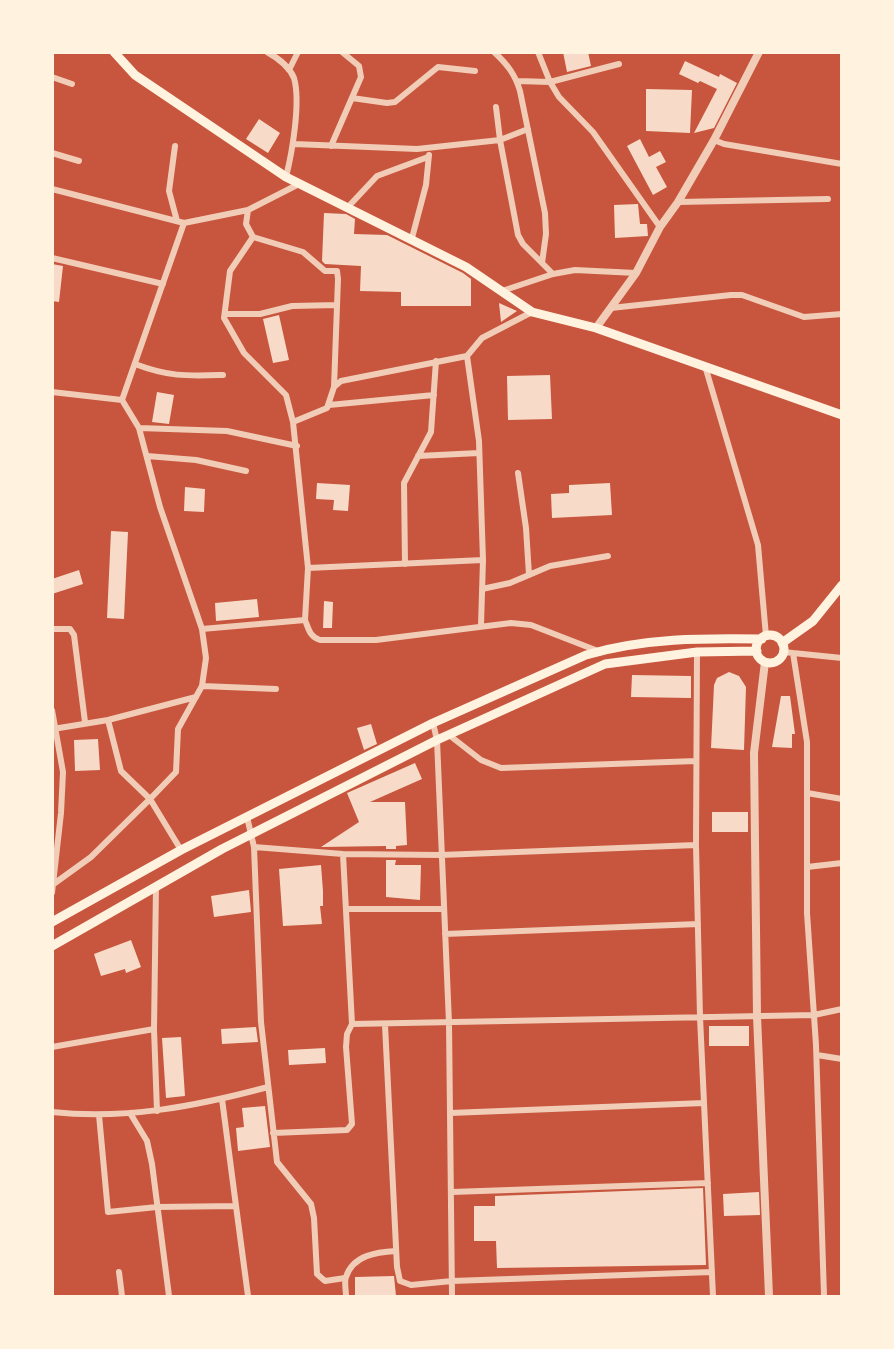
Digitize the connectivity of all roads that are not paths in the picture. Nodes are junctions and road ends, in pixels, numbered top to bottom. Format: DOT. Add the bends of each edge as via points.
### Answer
graph roads {
  1 [pos="114,52"];
  2 [pos="267,52"];
  3 [pos="298,52"];
  4 [pos="342,52"];
  5 [pos="494,52"];
  6 [pos="538,52"];
  7 [pos="759,52"];
  8 [pos="619,64"];
  9 [pos="289,70"];
  10 [pos="475,71"];
  11 [pos="52,77"];
  12 [pos="517,81"];
  13 [pos="550,82"];
  14 [pos="72,84"];
  15 [pos="352,98"];
  16 [pos="496,107"];
  17 [pos="528,129"];
  18 [pos="500,140"];
  19 [pos="714,140"];
  20 [pos="294,144"];
  21 [pos="175,146"];
  22 [pos="331,146"];
  23 [pos="429,148"];
  24 [pos="52,153"];
  25 [pos="429,157"];
  26 [pos="79,160"];
  27 [pos="842,164"];
  28 [pos="286,177"];
  29 [pos="299,184"];
  30 [pos="52,189"];
  31 [pos="828,200"];
  32 [pos="678,202"];
  33 [pos="348,207"];
  34 [pos="248,210"];
  35 [pos="181,222"];
  36 [pos="660,227"];
  37 [pos="253,237"];
  38 [pos="412,238"];
  39 [pos="52,258"];
  40 [pos="542,263"];
  41 [pos="636,273"];
  42 [pos="553,274"];
  43 [pos="163,284"];
  44 [pos="502,291"];
  45 [pos="337,305"];
  46 [pos="611,308"];
  47 [pos="532,312"];
  48 [pos="225,314"];
  49 [pos="842,314"];
  50 [pos="596,328"];
  51 [pos="466,356"];
  52 [pos="436,361"];
  53 [pos="135,364"];
  54 [pos="705,366"];
  55 [pos="223,375"];
  56 [pos="334,387"];
  57 [pos="52,392"];
  58 [pos="434,395"];
  59 [pos="122,400"];
  60 [pos="329,405"];
  61 [pos="842,415"];
  62 [pos="293,422"];
  63 [pos="139,428"];
  64 [pos="297,446"];
  65 [pos="479,453"];
  66 [pos="147,456"];
  67 [pos="418,456"];
  68 [pos="246,471"];
  69 [pos="518,473"];
  70 [pos="608,556"];
  71 [pos="483,561"];
  72 [pos="405,564"];
  73 [pos="308,568"];
  74 [pos="529,575"];
  75 [pos="842,585"];
  76 [pos="482,589"];
  77 [pos="305,620"];
  78 [pos="481,625"];
  79 [pos="52,629"];
  80 [pos="202,629"];
  81 [pos="764,637"];
  82 [pos="786,650"];
  83 [pos="599,651"];
  84 [pos="757,651"];
  85 [pos="697,652"];
  86 [pos="842,658"];
  87 [pos="765,662"];
  88 [pos="202,686"];
  89 [pos="276,689"];
  90 [pos="196,697"];
  91 [pos="52,710"];
  92 [pos="108,720"];
  93 [pos="85,722"];
  94 [pos="433,723"];
  95 [pos="54,729"];
  96 [pos="448,735"];
  97 [pos="437,740"];
  98 [pos="696,761"];
  99 [pos="807,793"];
  100 [pos="150,799"];
  101 [pos="842,799"];
  102 [pos="247,817"];
  103 [pos="250,834"];
  104 [pos="696,845"];
  105 [pos="254,847"];
  106 [pos="181,850"];
  107 [pos="343,854"];
  108 [pos="441,855"];
  109 [pos="842,862"];
  110 [pos="807,867"];
  111 [pos="55,883"];
  112 [pos="156,886"];
  113 [pos="52,892"];
  114 [pos="346,909"];
  115 [pos="443,909"];
  116 [pos="52,922"];
  117 [pos="698,924"];
  118 [pos="445,934"];
  119 [pos="52,946"];
  120 [pos="842,1009"];
  121 [pos="814,1015"];
  122 [pos="757,1016"];
  123 [pos="700,1017"];
  124 [pos="449,1023"];
  125 [pos="352,1024"];
  126 [pos="385,1025"];
  127 [pos="154,1029"];
  128 [pos="52,1038"];
  129 [pos="54,1047"];
  130 [pos="817,1055"];
  131 [pos="842,1059"];
  132 [pos="268,1087"];
  133 [pos="222,1099"];
  134 [pos="704,1103"];
  135 [pos="157,1111"];
  136 [pos="52,1112"];
  137 [pos="130,1113"];
  138 [pos="450,1113"];
  139 [pos="99,1115"];
  140 [pos="273,1133"];
  141 [pos="708,1183"];
  142 [pos="452,1192"];
  143 [pos="236,1206"];
  144 [pos="157,1207"];
  145 [pos="396,1251"];
  146 [pos="119,1272"];
  147 [pos="712,1272"];
  148 [pos="345,1278"];
  149 [pos="452,1281"];
  150 [pos="122,1296"];
  151 [pos="169,1296"];
  152 [pos="248,1296"];
  153 [pos="346,1296"];
  154 [pos="452,1296"];
  155 [pos="713,1296"];
  156 [pos="769,1296"];
  157 [pos="824,1296"];
  1 -- 28 [label="main road" via="135,75"];
  2 -- 9 [label="street"];
  3 -- 9 [label="street"];
  4 -- 15 [label="street" via="361,71"];
  5 -- 12 [label="street"];
  6 -- 13 [label="street"];
  7 -- 19 [label="street"];
  8 -- 13 [label="street"];
  9 -- 20 [label="street" via="296,90"];
  10 -- 15 [label="street" via="438,67 395,102"];
  11 -- 14 [label="street"];
  12 -- 13 [label="street"];
  12 -- 17 [label="street"];
  13 -- 36 [label="street" via="593,132"];
  15 -- 22 [label="street"];
  16 -- 18 [label="street"];
  17 -- 18 [label="street"];
  17 -- 40 [label="street" via="545,213"];
  18 -- 23 [label="street"];
  18 -- 40 [label="street" via="518,235"];
  19 -- 27 [label="street"];
  19 -- 32 [label="street"];
  20 -- 22 [label="street"];
  20 -- 28 [label="street"];
  21 -- 35 [label="street" via="169,191"];
  22 -- 23 [label="street"];
  23 -- 25 [label="street"];
  24 -- 26 [label="street"];
  25 -- 33 [label="street" via="377,176"];
  25 -- 38 [label="street"];
  28 -- 29 [label="main road"];
  29 -- 33 [label="main road"];
  29 -- 34 [label="street"];
  30 -- 35 [label="street"];
  31 -- 32 [label="street"];
  32 -- 36 [label="street"];
  33 -- 38 [label="main road"];
  34 -- 35 [label="street"];
  34 -- 37 [label="street" via="246,224"];
  35 -- 43 [label="street"];
  36 -- 41 [label="street"];
  37 -- 45 [label="street" via="303,252 322,270 337,271"];
  37 -- 48 [label="street" via="230,271"];
  38 -- 44 [label="main road"];
  39 -- 43 [label="street"];
  40 -- 42 [label="street"];
  41 -- 42 [label="street" via="584,269"];
  41 -- 46 [label="street"];
  42 -- 44 [label="street"];
  43 -- 53 [label="street"];
  44 -- 47 [label="main road"];
  45 -- 48 [label="street"];
  45 -- 56 [label="street"];
  46 -- 49 [label="street" via="742,295 804,317"];
  46 -- 50 [label="street"];
  47 -- 50 [label="main road"];
  47 -- 51 [label="street" via="482,338"];
  48 -- 62 [label="street" via="244,353 286,395"];
  50 -- 54 [label="main road"];
  51 -- 52 [label="street"];
  51 -- 65 [label="street"];
  52 -- 56 [label="street" via="341,381"];
  52 -- 58 [label="street"];
  53 -- 55 [label="street" via="169,375"];
  53 -- 59 [label="street"];
  54 -- 61 [label="main road"];
  54 -- 81 [label="street" via="758,544"];
  56 -- 60 [label="street"];
  57 -- 59 [label="street"];
  58 -- 60 [label="street"];
  58 -- 67 [label="street" via="431,432"];
  59 -- 63 [label="street"];
  60 -- 62 [label="street"];
  62 -- 64 [label="street"];
  63 -- 64 [label="street" via="227,431"];
  63 -- 66 [label="street"];
  64 -- 73 [label="street"];
  65 -- 67 [label="street"];
  65 -- 71 [label="street"];
  66 -- 68 [label="street" via="190,459"];
  66 -- 80 [label="street" via="160,507"];
  67 -- 72 [label="street" via="403,488"];
  69 -- 74 [label="street"];
  70 -- 74 [label="street" via="550,566"];
  71 -- 72 [label="street"];
  71 -- 76 [label="street"];
  72 -- 73 [label="street"];
  73 -- 77 [label="street"];
  74 -- 76 [label="street" via="510,584"];
  75 -- 82 [label="main road"];
  76 -- 78 [label="street"];
  77 -- 78 [label="street" via="310,634 320,640 376,640"];
  77 -- 80 [label="street"];
  78 -- 83 [label="street" via="531,625"];
  79 -- 93 [label="street" via="70,629 74,635"];
  80 -- 88 [label="street" via="206,658"];
  81 -- 82 [label="main road" via="775,637"];
  81 -- 83 [label="main road" via="696,638"];
  81 -- 84 [label="main road"];
  82 -- 86 [label="street"];
  82 -- 87 [label="main road" via="774,663"];
  82 -- 99 [label="street" via="807,742"];
  83 -- 94 [label="main road"];
  84 -- 85 [label="main road"];
  84 -- 87 [label="main road"];
  85 -- 96 [label="main road" via="605,664"];
  85 -- 98 [label="street"];
  87 -- 122 [label="street" via="754,753"];
  88 -- 89 [label="street"];
  88 -- 90 [label="street"];
  90 -- 92 [label="street"];
  90 -- 100 [label="street" via="178,729 176,772"];
  91 -- 95 [label="street"];
  92 -- 93 [label="street"];
  92 -- 100 [label="street" via="121,771"];
  93 -- 95 [label="street"];
  94 -- 97 [label="street"];
  94 -- 102 [label="main road"];
  95 -- 111 [label="street" via="63,772"];
  96 -- 97 [label="main road"];
  96 -- 98 [label="street" via="481,760 501,768"];
  97 -- 103 [label="main road"];
  97 -- 108 [label="street"];
  98 -- 104 [label="street"];
  99 -- 101 [label="street"];
  99 -- 110 [label="street"];
  100 -- 106 [label="street"];
  100 -- 111 [label="street" via="91,857"];
  102 -- 103 [label="street"];
  102 -- 106 [label="main road"];
  103 -- 105 [label="street"];
  103 -- 112 [label="main road"];
  104 -- 108 [label="street"];
  104 -- 117 [label="street"];
  105 -- 107 [label="street"];
  105 -- 132 [label="street" via="261,1022"];
  106 -- 116 [label="main road"];
  107 -- 108 [label="street"];
  107 -- 114 [label="street"];
  108 -- 115 [label="street"];
  109 -- 110 [label="street"];
  110 -- 121 [label="street"];
  111 -- 113 [label="street"];
  112 -- 119 [label="main road"];
  112 -- 127 [label="street"];
  114 -- 115 [label="street"];
  114 -- 125 [label="street"];
  115 -- 118 [label="street"];
  117 -- 118 [label="street"];
  117 -- 123 [label="street"];
  118 -- 124 [label="street"];
  120 -- 121 [label="street"];
  121 -- 122 [label="street"];
  121 -- 130 [label="street"];
  122 -- 123 [label="street"];
  122 -- 156 [label="street"];
  123 -- 124 [label="street"];
  123 -- 134 [label="street"];
  124 -- 126 [label="street"];
  124 -- 138 [label="street"];
  125 -- 126 [label="street"];
  125 -- 140 [label="street" via="346,1047 352,1124 347,1130"];
  126 -- 145 [label="street"];
  127 -- 129 [label="street"];
  127 -- 135 [label="street"];
  128 -- 129 [label="street"];
  130 -- 131 [label="street"];
  130 -- 157 [label="street"];
  132 -- 133 [label="street"];
  132 -- 140 [label="street"];
  133 -- 135 [label="street"];
  133 -- 143 [label="street"];
  134 -- 138 [label="street"];
  134 -- 141 [label="street"];
  135 -- 137 [label="street"];
  136 -- 139 [label="street"];
  137 -- 139 [label="street"];
  137 -- 144 [label="street" via="147,1141"];
  138 -- 142 [label="street"];
  139 -- 144 [label="street" via="108,1212"];
  140 -- 148 [label="street" via="277,1162 311,1204 317,1274 325,1281"];
  141 -- 142 [label="street"];
  141 -- 147 [label="street"];
  142 -- 149 [label="street"];
  143 -- 144 [label="street"];
  143 -- 152 [label="street"];
  144 -- 151 [label="street"];
  145 -- 148 [label="street" via="364,1257"];
  145 -- 149 [label="street" via="400,1281 411,1285"];
  146 -- 150 [label="street"];
  147 -- 149 [label="street"];
  147 -- 155 [label="street"];
  148 -- 153 [label="street"];
  149 -- 154 [label="street"];
}
